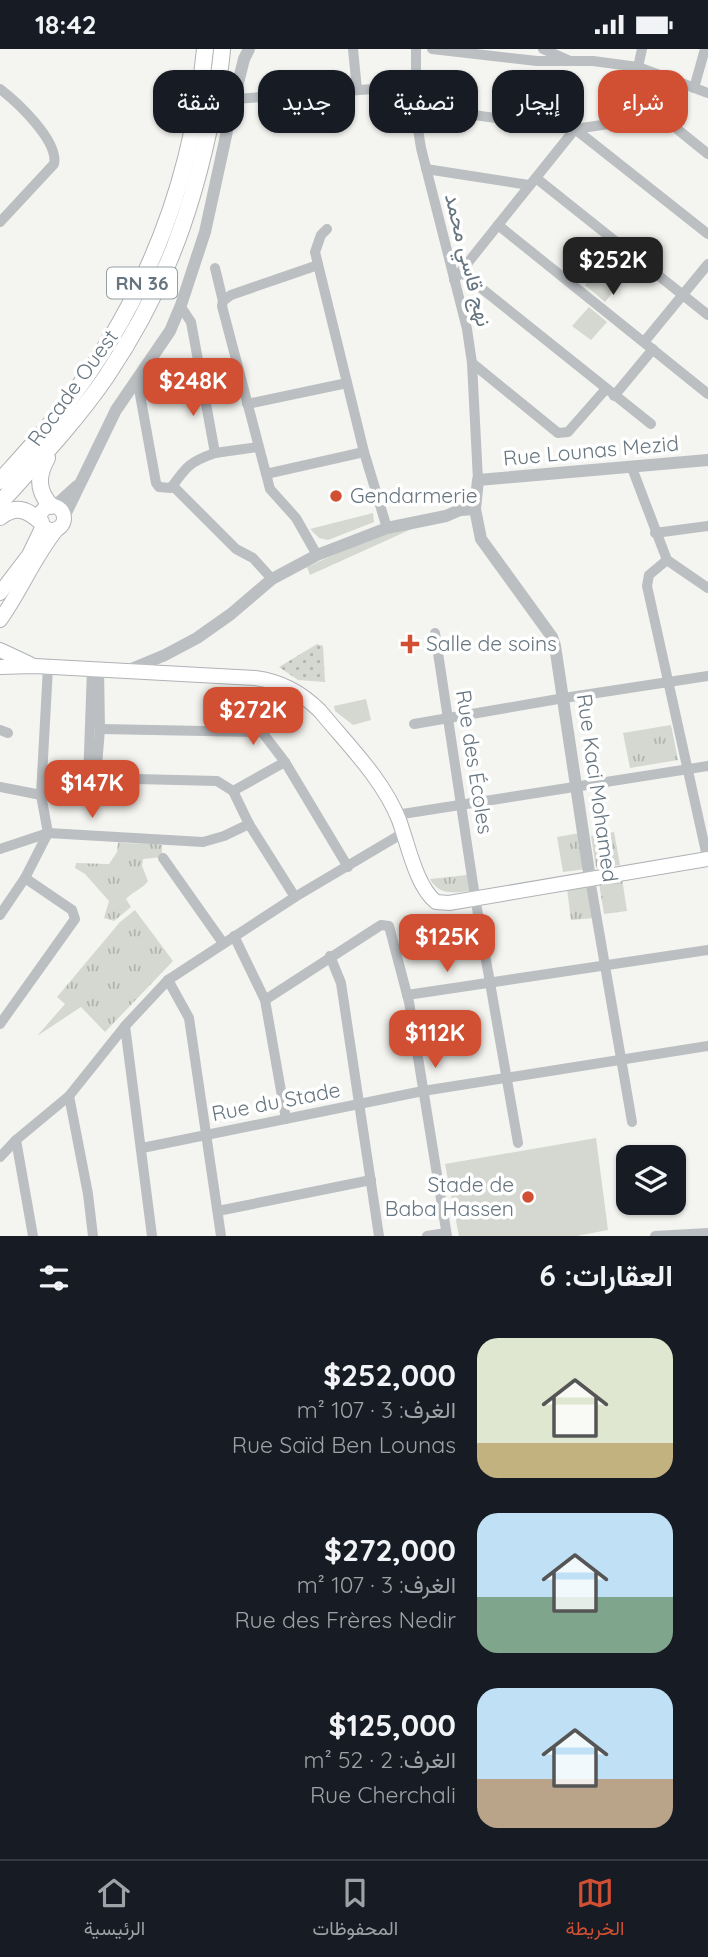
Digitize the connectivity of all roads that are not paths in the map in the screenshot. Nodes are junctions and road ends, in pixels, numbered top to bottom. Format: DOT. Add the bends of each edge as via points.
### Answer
graph roads {
  1 [pos="205,49"];
  2 [pos="222,49"];
  3 [pos="249,49"];
  4 [pos="353,49"];
  5 [pos="416,49"];
  6 [pos="432,49"];
  7 [pos="543,49"];
  8 [pos="642,49"];
  9 [pos="705,49"];
  10 [pos="492,52"];
  11 [pos="574,62"];
  12 [pos="638,67"];
  13 [pos="241,70"];
  14 [pos="415,70"];
  15 [pos="689,86"];
  16 [pos="0,89"];
  17 [pos="369,89"];
  18 [pos="357,90"];
  19 [pos="708,93"];
  20 [pos="244,98"];
  21 [pos="227,133"];
  22 [pos="420,133"];
  23 [pos="572,133"];
  24 [pos="580,133"];
  25 [pos="682,133"];
  26 [pos="708,154"];
  27 [pos="426,169"];
  28 [pos="533,182"];
  29 [pos="0,222"];
  30 [pos="498,225"];
  31 [pos="327,229"];
  32 [pos="708,233"];
  33 [pos="708,264"];
  34 [pos="318,265"];
  35 [pos="215,268"];
  36 [pos="458,276"];
  37 [pos="683,295"];
  38 [pos="223,301"];
  39 [pos="181,307"];
  40 [pos="708,315"];
  41 [pos="644,341"];
  42 [pos="653,349"];
  43 [pos="472,363"];
  44 [pos="136,377"];
  45 [pos="347,383"];
  46 [pos="610,393"];
  47 [pos="708,394"];
  48 [pos="247,404"];
  49 [pos="651,424"];
  50 [pos="54,444"];
  51 [pos="258,447"];
  52 [pos="364,452"];
  53 [pos="215,453"];
  54 [pos="708,460"];
  55 [pos="632,468"];
  56 [pos="266,474"];
  57 [pos="0,481"];
  58 [pos="478,481"];
  59 [pos="173,486"];
  60 [pos="0,503"];
  61 [pos="475,509"];
  62 [pos="0,517"];
  63 [pos="51,518"];
  64 [pos="708,526"];
  65 [pos="387,528"];
  66 [pos="655,533"];
  67 [pos="317,555"];
  68 [pos="667,560"];
  69 [pos="272,579"];
  70 [pos="708,589"];
  71 [pos="0,593"];
  72 [pos="0,620"];
  73 [pos="435,633"];
  74 [pos="0,650"];
  75 [pos="165,655"];
  76 [pos="41,666"];
  77 [pos="0,667"];
  78 [pos="95,669"];
  79 [pos="125,671"];
  80 [pos="158,674"];
  81 [pos="708,677"];
  82 [pos="667,683"];
  83 [pos="564,698"];
  84 [pos="447,720"];
  85 [pos="414,725"];
  86 [pos="100,729"];
  87 [pos="285,762"];
  88 [pos="708,766"];
  89 [pos="689,769"];
  90 [pos="92,779"];
  91 [pos="577,785"];
  92 [pos="0,787"];
  93 [pos="233,791"];
  94 [pos="41,795"];
  95 [pos="462,807"];
  96 [pos="396,815"];
  97 [pos="249,824"];
  98 [pos="48,833"];
  99 [pos="403,833"];
  100 [pos="0,849"];
  101 [pos="163,858"];
  102 [pos="708,860"];
  103 [pos="348,867"];
  104 [pos="25,879"];
  105 [pos="590,879"];
  106 [pos="475,897"];
  107 [pos="295,898"];
  108 [pos="0,915"];
  109 [pos="234,936"];
  110 [pos="223,943"];
  111 [pos="708,950"];
  112 [pos="330,957"];
  113 [pos="606,969"];
  114 [pos="168,980"];
  115 [pos="490,983"];
  116 [pos="407,995"];
  117 [pos="265,1000"];
  118 [pos="0,1024"];
  119 [pos="125,1026"];
  120 [pos="708,1046"];
  121 [pos="622,1061"];
  122 [pos="507,1076"];
  123 [pos="423,1091"];
  124 [pos="69,1096"];
  125 [pos="359,1105"];
  126 [pos="286,1119"];
  127 [pos="632,1122"];
  128 [pos="207,1135"];
  129 [pos="16,1140"];
  130 [pos="518,1143"];
  131 [pos="142,1148"];
  132 [pos="0,1157"];
  133 [pos="371,1180"];
  134 [pos="218,1211"];
  135 [pos="708,1233"];
  136 [pos="447,1234"];
  137 [pos="33,1236"];
  138 [pos="93,1236"];
  139 [pos="152,1236"];
  140 [pos="221,1236"];
  141 [pos="379,1236"];
  142 [pos="427,1236"];
  143 [pos="655,1236"];
  1 -- 57 [label="highway, Rocade Ouest / RN 36" via="184,166 146,276 79,387"];
  2 -- 50 [label="highway, Rocade Ouest" via="203,159 176,250 117,360"];
  3 -- 13 [label="street"];
  4 -- 18 [label="street"];
  5 -- 14 [label="street, نهج قاسي محمد"];
  6 -- 10 [label="street"];
  7 -- 11 [label="street"];
  8 -- 12 [label="street"];
  9 -- 15 [label="street"];
  10 -- 11 [label="street"];
  11 -- 12 [label="street"];
  12 -- 15 [label="street"];
  15 -- 19 [label="street"];
  16 -- 29 [label="street" via="36,124 56,158"];
  17 -- 18 [label="street"];
  18 -- 20 [label="street"];
  21 -- 39 [label="street" via="205,232"];
  22 -- 27 [label="street, نهج قاسي محمد"];
  23 -- 28 [label="street"];
  24 -- 32 [label="street"];
  25 -- 26 [label="street"];
  27 -- 28 [label="street"];
  27 -- 36 [label="street, نهج قاسي محمد"];
  28 -- 30 [label="street"];
  28 -- 37 [label="street"];
  30 -- 36 [label="street"];
  30 -- 41 [label="street"];
  31 -- 34 [label="street" via="314,252"];
  33 -- 37 [label="street"];
  34 -- 38 [label="street"];
  34 -- 45 [label="street"];
  35 -- 38 [label="street"];
  36 -- 43 [label="street, نهج قاسي محمد"];
  36 -- 46 [label="street"];
  37 -- 40 [label="street"];
  37 -- 41 [label="street"];
  38 -- 48 [label="street"];
  39 -- 44 [label="street" via="170,331"];
  39 -- 53 [label="street" via="191,322"];
  41 -- 42 [label="street"];
  42 -- 46 [label="street"];
  42 -- 47 [label="street"];
  43 -- 46 [label="street" via="558,433 568,432"];
  43 -- 58 [label="street, نهج قاسي محمد"];
  44 -- 59 [label="street" via="156,483 165,489"];
  44 -- 63 [label="street" via="82,481"];
  45 -- 48 [label="street"];
  45 -- 52 [label="street"];
  46 -- 49 [label="street"];
  48 -- 51 [label="street"];
  50 -- 60 [label="highway, Rocade Ouest"];
  50 -- 63 [label="highway" via="39,478"];
  51 -- 53 [label="street"];
  51 -- 56 [label="street"];
  52 -- 56 [label="street"];
  52 -- 65 [label="street"];
  53 -- 59 [label="street" via="196,460"];
  54 -- 55 [label="street, Rue Lounas Mezid"];
  55 -- 58 [label="street, Rue Lounas Mezid"];
  55 -- 66 [label="street"];
  56 -- 67 [label="street" via="270,489 296,518"];
  58 -- 61 [label="street, Rue Kaci Mohamed"];
  59 -- 69 [label="street"];
  61 -- 65 [label="street"];
  61 -- 83 [label="street, Rue Kaci Mohamed" via="481,540 552,637"];
  62 -- 63 [label="highway" via="21,509"];
  63 -- 71 [label="main road"];
  63 -- 72 [label="main road" via="40,552"];
  64 -- 66 [label="street"];
  65 -- 67 [label="street"];
  66 -- 68 [label="street"];
  67 -- 69 [label="street"];
  68 -- 70 [label="street"];
  68 -- 82 [label="street" via="649,575 647,586"];
  69 -- 75 [label="street" via="231,614"];
  73 -- 84 [label="street, Rue des Écoles"];
  74 -- 76 [label="main road"];
  75 -- 79 [label="street"];
  75 -- 80 [label="street"];
  76 -- 77 [label="main road"];
  76 -- 78 [label="main road"];
  76 -- 94 [label="street"];
  78 -- 79 [label="main road"];
  78 -- 86 [label="street"];
  78 -- 90 [label="street"];
  79 -- 80 [label="main road"];
  80 -- 96 [label="main road" via="280,683 320,711"];
  81 -- 82 [label="street"];
  82 -- 83 [label="street"];
  82 -- 89 [label="street"];
  83 -- 84 [label="street"];
  83 -- 91 [label="street, Rue Kaci Mohamed"];
  84 -- 85 [label="street"];
  84 -- 95 [label="street, Rue des Écoles"];
  86 -- 87 [label="street" via="262,732"];
  86 -- 90 [label="street"];
  87 -- 93 [label="street"];
  87 -- 103 [label="street"];
  88 -- 89 [label="street"];
  89 -- 91 [label="street"];
  89 -- 102 [label="street"];
  90 -- 93 [label="street" via="217,781"];
  90 -- 94 [label="street"];
  91 -- 95 [label="street"];
  91 -- 105 [label="street, Rue Kaci Mohamed"];
  92 -- 94 [label="street"];
  93 -- 97 [label="street"];
  94 -- 98 [label="street"];
  95 -- 96 [label="street"];
  95 -- 106 [label="street, Rue des Écoles"];
  96 -- 99 [label="main road"];
  97 -- 98 [label="street" via="203,842"];
  97 -- 107 [label="street"];
  98 -- 100 [label="street"];
  98 -- 104 [label="street"];
  99 -- 103 [label="street"];
  99 -- 106 [label="main road" via="430,897 442,903"];
  101 -- 110 [label="street"];
  102 -- 105 [label="main road"];
  103 -- 107 [label="street"];
  104 -- 108 [label="street"];
  104 -- 118 [label="street" via="72,910 75,919"];
  105 -- 106 [label="main road"];
  105 -- 113 [label="street, Rue Kaci Mohamed"];
  106 -- 115 [label="street, Rue des Écoles"];
  107 -- 109 [label="street"];
  109 -- 110 [label="street"];
  109 -- 117 [label="street"];
  110 -- 114 [label="street"];
  111 -- 113 [label="street"];
  112 -- 116 [label="street" via="386,924"];
  112 -- 117 [label="street"];
  112 -- 125 [label="street" via="341,983"];
  113 -- 115 [label="street"];
  113 -- 121 [label="street, Rue Kaci Mohamed"];
  114 -- 119 [label="street"];
  114 -- 128 [label="street" via="189,1019"];
  115 -- 116 [label="street"];
  115 -- 122 [label="street, Rue des Écoles"];
  116 -- 123 [label="street"];
  117 -- 126 [label="street"];
  119 -- 124 [label="street"];
  119 -- 131 [label="street"];
  120 -- 121 [label="street, Rue du Stade"];
  121 -- 122 [label="street, Rue du Stade"];
  121 -- 127 [label="street, Rue Kaci Mohamed"];
  122 -- 123 [label="street, Rue du Stade"];
  122 -- 130 [label="street, Rue des Écoles"];
  123 -- 125 [label="street, Rue du Stade"];
  123 -- 136 [label="street"];
  124 -- 129 [label="street"];
  124 -- 138 [label="street"];
  125 -- 126 [label="street, Rue du Stade"];
  125 -- 133 [label="street"];
  126 -- 128 [label="street, Rue du Stade"];
  128 -- 131 [label="street, Rue du Stade"];
  128 -- 134 [label="street"];
  129 -- 132 [label="street"];
  129 -- 137 [label="street"];
  131 -- 139 [label="street"];
  133 -- 134 [label="street"];
  133 -- 141 [label="street"];
  134 -- 140 [label="street"];
  135 -- 143 [label="street"];
  136 -- 142 [label="street"];
}
